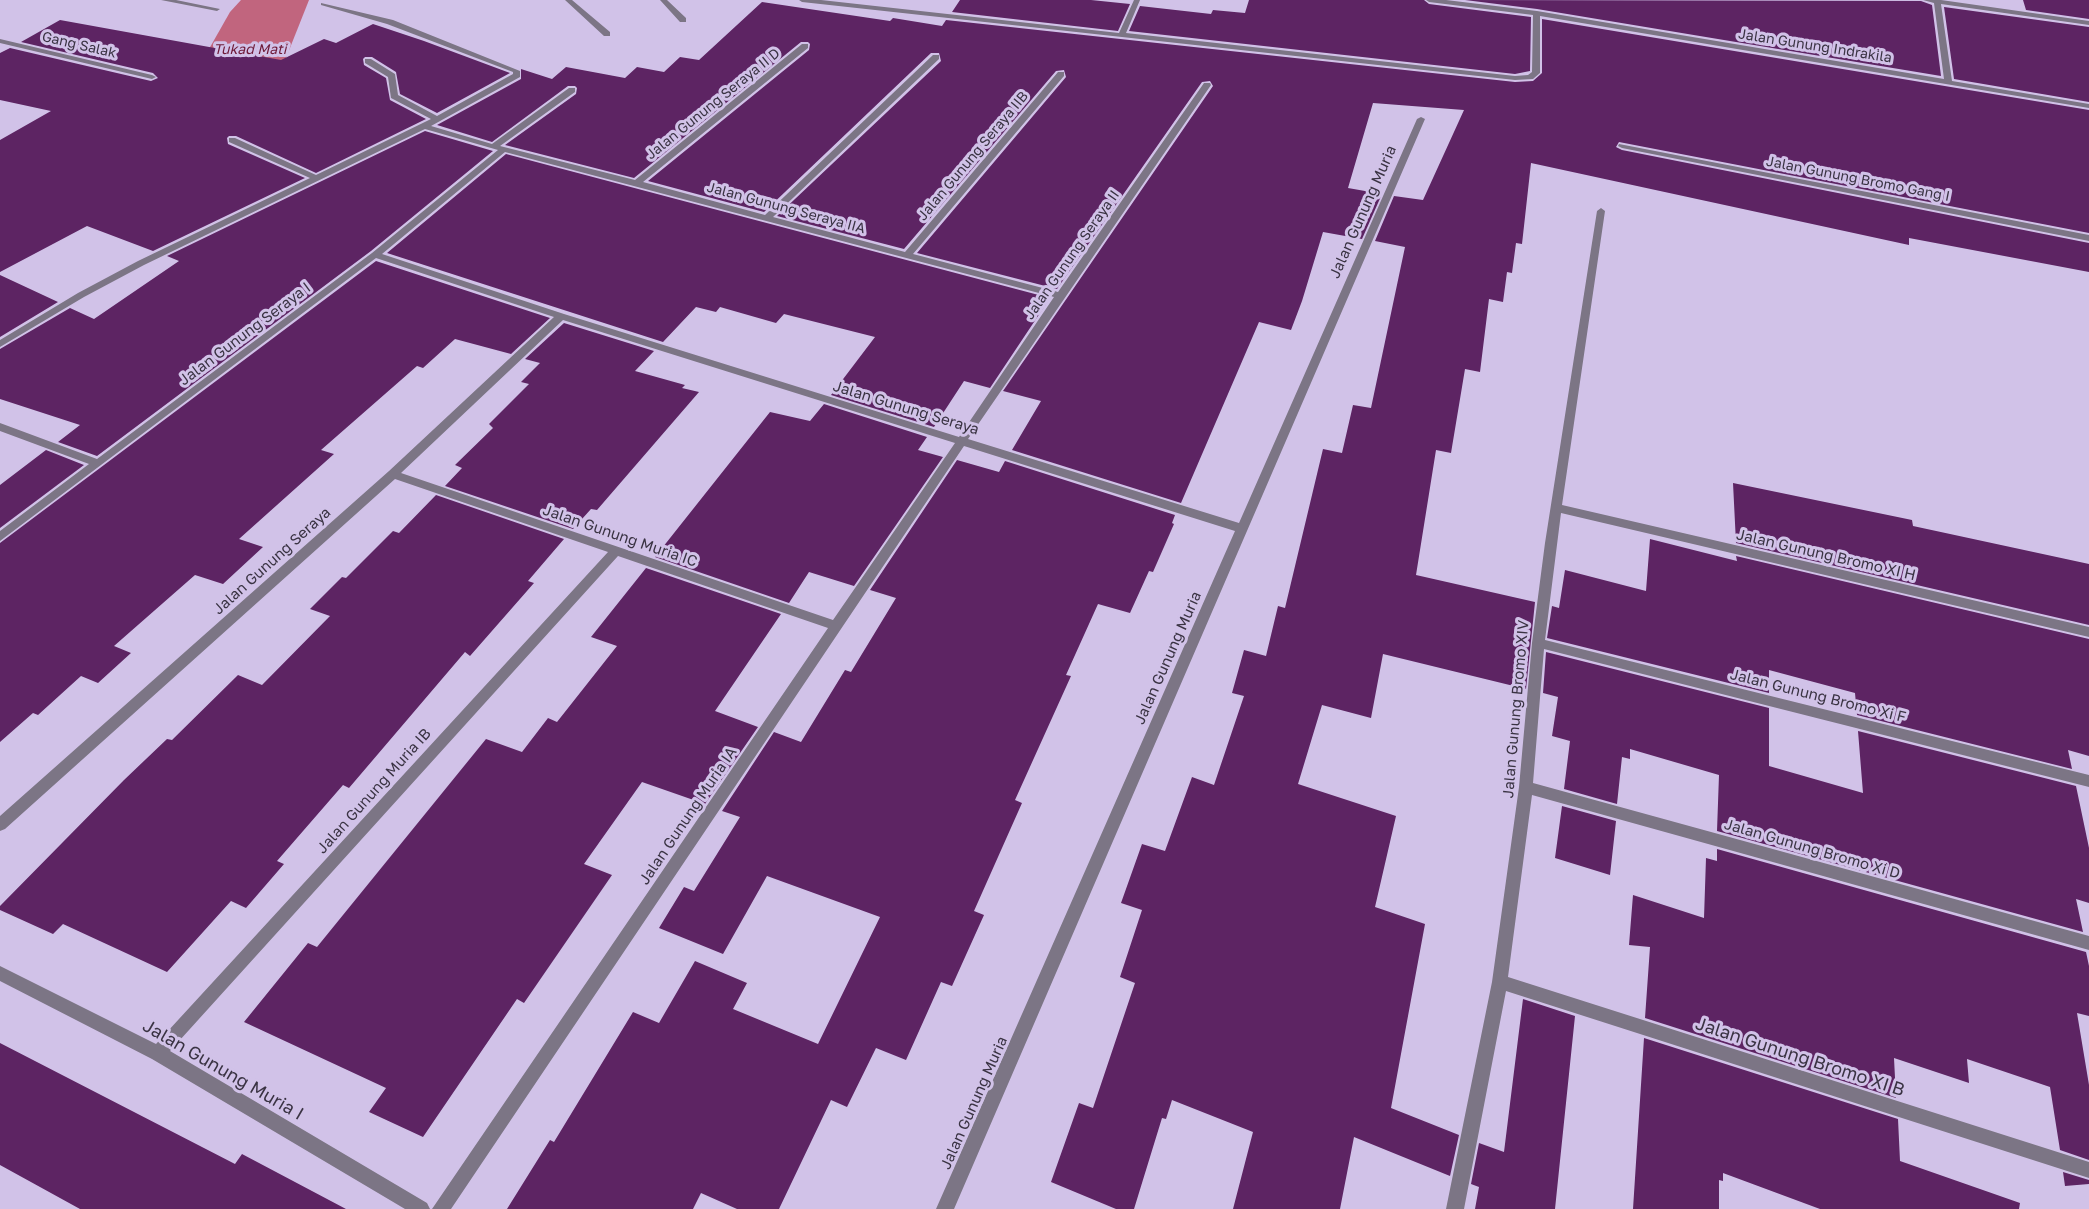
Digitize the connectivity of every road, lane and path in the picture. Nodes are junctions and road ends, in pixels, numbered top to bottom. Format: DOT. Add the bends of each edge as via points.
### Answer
graph roads {
  1 [pos="164,0"];
  2 [pos="568,0"];
  3 [pos="663,0"];
  4 [pos="802,0"];
  5 [pos="1137,0"];
  6 [pos="1429,0"];
  7 [pos="1926,0"];
  8 [pos="1937,1"];
  9 [pos="323,4"];
  10 [pos="217,9"];
  11 [pos="1537,13"];
  12 [pos="683,20"];
  13 [pos="2089,23"];
  14 [pos="607,34"];
  15 [pos="1121,36"];
  16 [pos="0,41"];
  17 [pos="805,46"];
  18 [pos="936,57"];
  19 [pos="368,61"];
  20 [pos="1061,74"];
  21 [pos="152,77"];
  22 [pos="1948,81"];
  23 [pos="1207,85"];
  24 [pos="572,90"];
  25 [pos="2089,106"];
  26 [pos="437,119"];
  27 [pos="1422,119"];
  28 [pos="424,126"];
  29 [pos="232,140"];
  30 [pos="1622,146"];
  31 [pos="499,148"];
  32 [pos="316,178"];
  33 [pos="637,183"];
  34 [pos="1601,211"];
  35 [pos="768,217"];
  36 [pos="2089,238"];
  37 [pos="375,255"];
  38 [pos="907,255"];
  39 [pos="1060,296"];
  40 [pos="561,316"];
  41 [pos="0,344"];
  42 [pos="0,427"];
  43 [pos="962,442"];
  44 [pos="97,463"];
  45 [pos="393,474"];
  46 [pos="1556,508"];
  47 [pos="1243,529"];
  48 [pos="0,537"];
  49 [pos="616,550"];
  50 [pos="836,626"];
  51 [pos="2089,632"];
  52 [pos="1538,643"];
  53 [pos="2089,781"];
  54 [pos="1526,787"];
  55 [pos="0,825"];
  56 [pos="2089,943"];
  57 [pos="0,973"];
  58 [pos="1500,982"];
  59 [pos="158,1053"];
  60 [pos="2089,1170"];
  61 [pos="422,1209"];
  62 [pos="441,1209"];
  63 [pos="945,1209"];
  64 [pos="1455,1209"];
  1 -- 10 [label="street"];
  2 -- 14 [label="street"];
  3 -- 12 [label="street"];
  4 -- 15 [label="street"];
  5 -- 15 [label="street"];
  6 -- 11 [label="street, Jalan Gunung Indrakila"];
  7 -- 8 [label="street"];
  8 -- 13 [label="street"];
  8 -- 22 [label="street"];
  9 -- 26 [label="street" via="390,22 518,73"];
  11 -- 15 [label="street" via="1536,73 1515,78"];
  11 -- 22 [label="street, Jalan Gunung Indrakila"];
  16 -- 21 [label="street, Gang Salak"];
  17 -- 33 [label="street, Jalan Gunung Seraya II D"];
  18 -- 35 [label="street"];
  19 -- 26 [label="street" via="392,76 394,96"];
  20 -- 38 [label="street, Jalan Gunung Seraya IIB"];
  22 -- 25 [label="street, Jalan Gunung Indrakila"];
  23 -- 39 [label="street, Jalan Gunung Seraya II"];
  24 -- 31 [label="street, Jalan Gunung Seraya I"];
  26 -- 28 [label="street"];
  27 -- 47 [label="street, Jalan Gunung Muria"];
  28 -- 31 [label="street, Jalan Gunung Seraya IIA"];
  28 -- 32 [label="street"];
  29 -- 32 [label="street"];
  30 -- 36 [label="street, Jalan Gunung Bromo Gang I"];
  31 -- 33 [label="street, Jalan Gunung Seraya IIA"];
  31 -- 37 [label="street, Jalan Gunung Seraya I"];
  32 -- 41 [label="street" via="131,268"];
  33 -- 35 [label="street, Jalan Gunung Seraya IIA"];
  34 -- 46 [label="street, Jalan Gunung Bromo XIV"];
  35 -- 38 [label="street, Jalan Gunung Seraya IIA"];
  37 -- 40 [label="street, Jalan Gunung Seraya"];
  37 -- 44 [label="street, Jalan Gunung Seraya I"];
  38 -- 39 [label="street, Jalan Gunung Seraya IIA"];
  39 -- 43 [label="street, Jalan Gunung Seraya II"];
  40 -- 43 [label="street, Jalan Gunung Seraya"];
  40 -- 45 [label="street, Jalan Gunung Seraya"];
  42 -- 44 [label="street"];
  43 -- 47 [label="street, Jalan Gunung Seraya"];
  43 -- 50 [label="street, Jalan Gunung Muria IA"];
  44 -- 48 [label="street, Jalan Gunung Seraya I"];
  45 -- 49 [label="street, Jalan Gunung Muria IC"];
  45 -- 55 [label="street, Jalan Gunung Seraya"];
  46 -- 51 [label="street, Jalan Gunung Bromo XI H"];
  46 -- 52 [label="street, Jalan Gunung Bromo XIV"];
  47 -- 63 [label="street, Jalan Gunung Muria"];
  49 -- 50 [label="street, Jalan Gunung Muria IC"];
  49 -- 59 [label="street, Jalan Gunung Muria IB"];
  50 -- 62 [label="street, Jalan Gunung Muria IA"];
  52 -- 53 [label="street, Jalan Gunung Bromo Xi F"];
  52 -- 54 [label="street, Jalan Gunung Bromo XIV"];
  54 -- 56 [label="street, Jalan Gunung Bromo Xi D"];
  54 -- 58 [label="street, Jalan Gunung Bromo XIV"];
  57 -- 59 [label="street, Jalan Gunung Muria I"];
  58 -- 60 [label="street, Jalan Gunung Bromo XI B"];
  58 -- 64 [label="street, Jalan Gunung Bromo XIV"];
  59 -- 61 [label="street, Jalan Gunung Muria I"];
}
